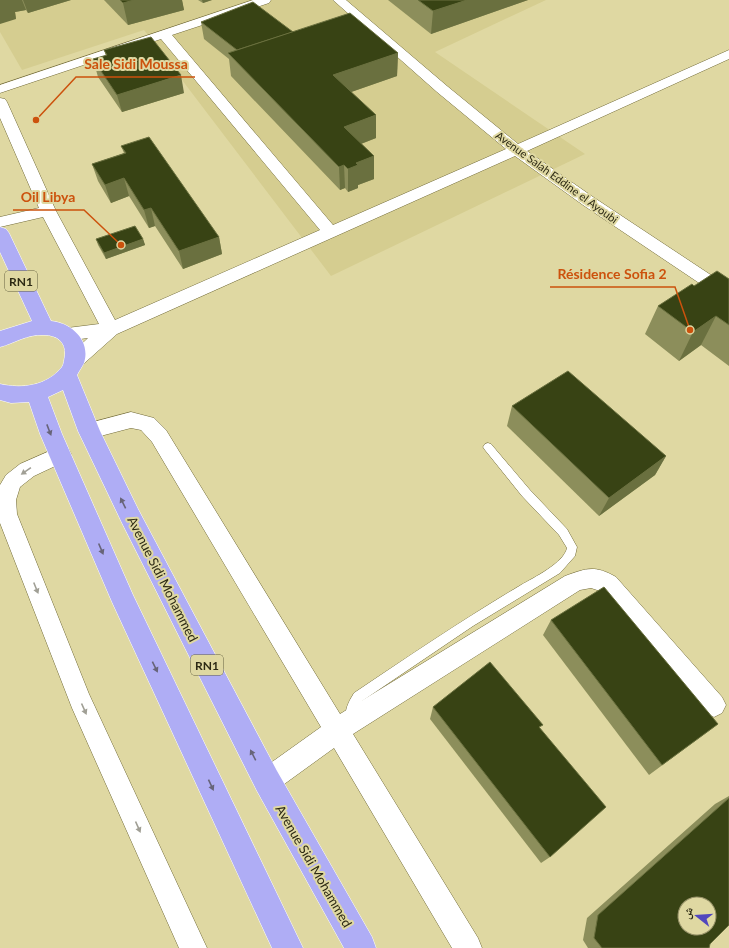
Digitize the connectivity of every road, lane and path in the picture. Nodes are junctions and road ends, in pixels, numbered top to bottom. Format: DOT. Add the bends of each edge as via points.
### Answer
graph roads {
  1 [pos="266,0"];
  2 [pos="339,0"];
  3 [pos="164,34"];
  4 [pos="729,54"];
  5 [pos="0,89"];
  6 [pos="0,102"];
  7 [pos="516,150"];
  8 [pos="48,211"];
  9 [pos="0,222"];
  10 [pos="330,232"];
  11 [pos="0,233"];
  12 [pos="729,295"];
  13 [pos="44,327"];
  14 [pos="111,329"];
  15 [pos="2,332"];
  16 [pos="65,334"];
  17 [pos="71,368"];
  18 [pos="0,392"];
  19 [pos="36,393"];
  20 [pos="89,431"];
  21 [pos="488,447"];
  22 [pos="61,454"];
  23 [pos="714,705"];
  24 [pos="343,727"];
  25 [pos="266,781"];
  26 [pos="193,948"];
  27 [pos="288,948"];
  28 [pos="361,948"];
  29 [pos="468,948"];
  1 -- 3 [label="street"];
  2 -- 7 [label="street, Avenue Salah Eddine el Ayoubi"];
  3 -- 5 [label="street"];
  3 -- 10 [label="street"];
  4 -- 7 [label="street"];
  6 -- 8 [label="street"];
  7 -- 10 [label="street"];
  7 -- 12 [label="street, Avenue Salah Eddine el Ayoubi"];
  8 -- 9 [label="street"];
  8 -- 14 [label="street"];
  10 -- 14 [label="street"];
  11 -- 13 [label="main road, RN1"];
  13 -- 15 [label="main road"];
  13 -- 16 [label="main road"];
  14 -- 16 [label="street"];
  14 -- 17 [label="street"];
  16 -- 17 [label="main road, RN1" via="74,346"];
  17 -- 19 [label="main road" via="51,387"];
  17 -- 20 [label="main road, Avenue Sidi Mohammed / RN1"];
  18 -- 19 [label="main road" via="15,396"];
  19 -- 22 [label="main road, one-way"];
  20 -- 24 [label="street" via="131,420 146,423 159,436"];
  25 -- 20 [label="main road, Avenue Sidi Mohammed / RN1, one-way"];
  21 -- 24 [label="lane" via="563,532 572,547 571,553 556,570 469,622 358,697"];
  22 -- 26 [label="street, one-way" via="23,471 13,482 6,497 7,514 80,700"];
  22 -- 27 [label="main road, one-way" via="124,602"];
  23 -- 24 [label="street" via="608,584 596,577 589,577 573,583"];
  24 -- 25 [label="street"];
  24 -- 29 [label="street"];
  25 -- 28 [label="main road, Avenue Sidi Mohammed / RN1"];
}
